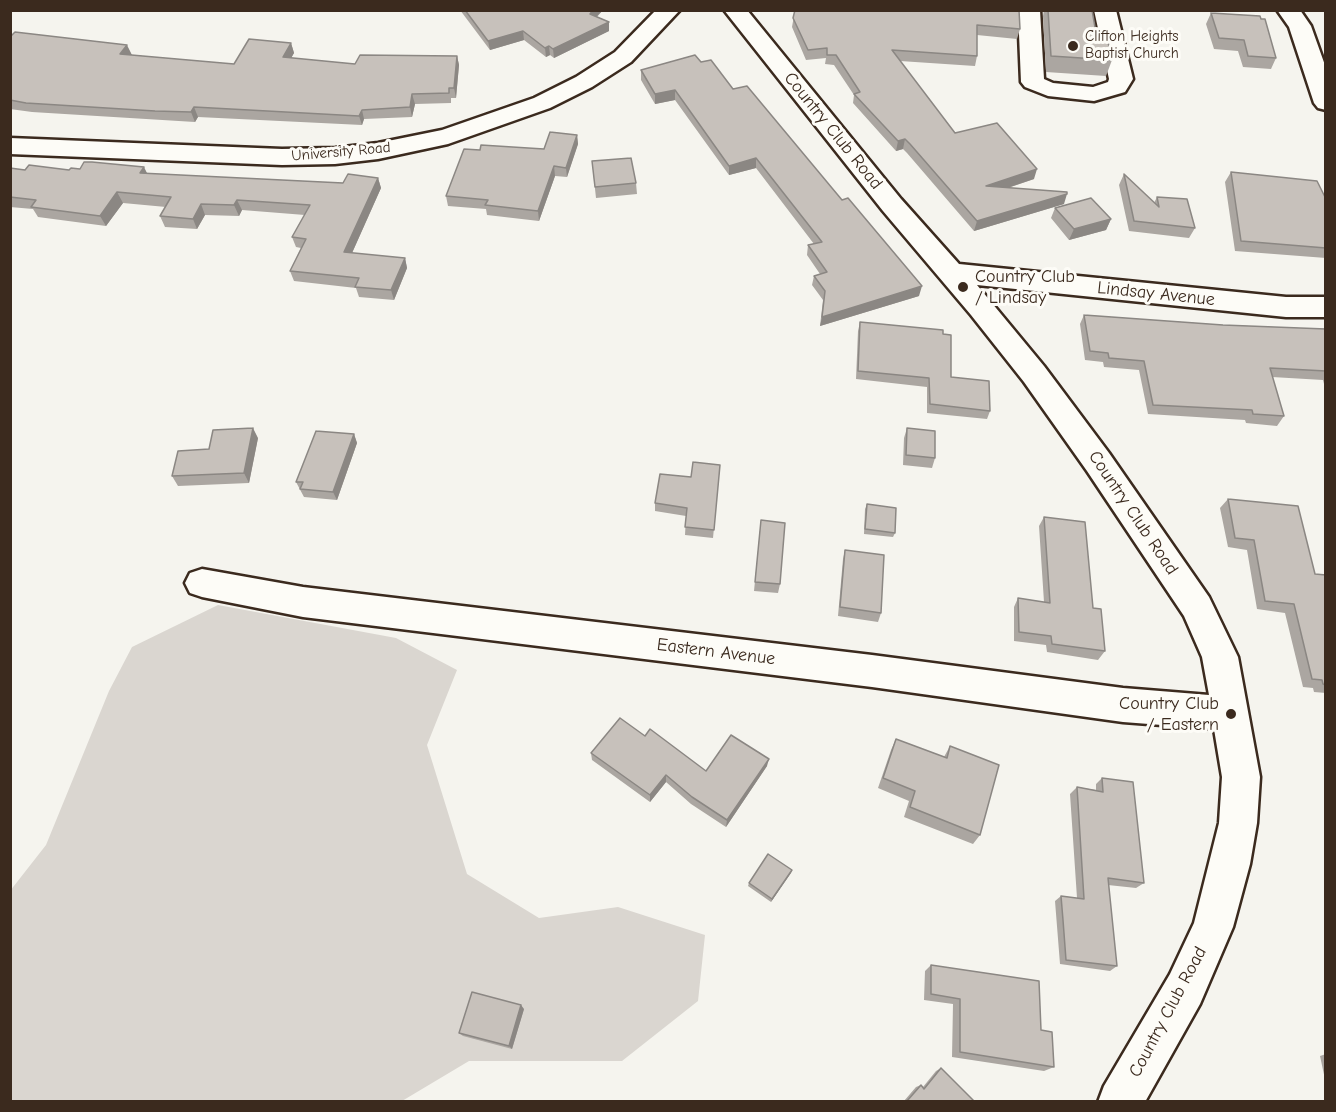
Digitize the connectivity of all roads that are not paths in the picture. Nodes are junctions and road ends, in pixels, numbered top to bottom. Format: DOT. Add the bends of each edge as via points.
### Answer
graph roads {
  1 [pos="669,10"];
  2 [pos="735,10"];
  3 [pos="1029,10"];
  4 [pos="1105,10"];
  5 [pos="1288,10"];
  6 [pos="1319,18"];
  7 [pos="1326,103"];
  8 [pos="10,146"];
  9 [pos="951,273"];
  10 [pos="1326,307"];
  11 [pos="202,583"];
  12 [pos="1231,714"];
  13 [pos="1120,1101"];
  1 -- 8 [label="street, University Road" via="623,57 542,103 448,136 378,151 282,157"];
  2 -- 9 [label="street, Country Club Road"];
  3 -- 4 [label="street" via="1033,82 1048,89 1094,94 1117,87 1121,79"];
  5 -- 6 [label="street"];
  5 -- 7 [label="street" via="1300,26"];
  9 -- 10 [label="street, Lindsay Avenue" via="1286,307"];
  9 -- 12 [label="street, Country Club Road" via="1040,382 1197,607 1220,657"];
  11 -- 12 [label="street, Eastern Avenue" via="303,602 1123,705"];
  12 -- 13 [label="street, Country Club Road" via="1241,777 1238,823 1213,927 1185,989"];
}
